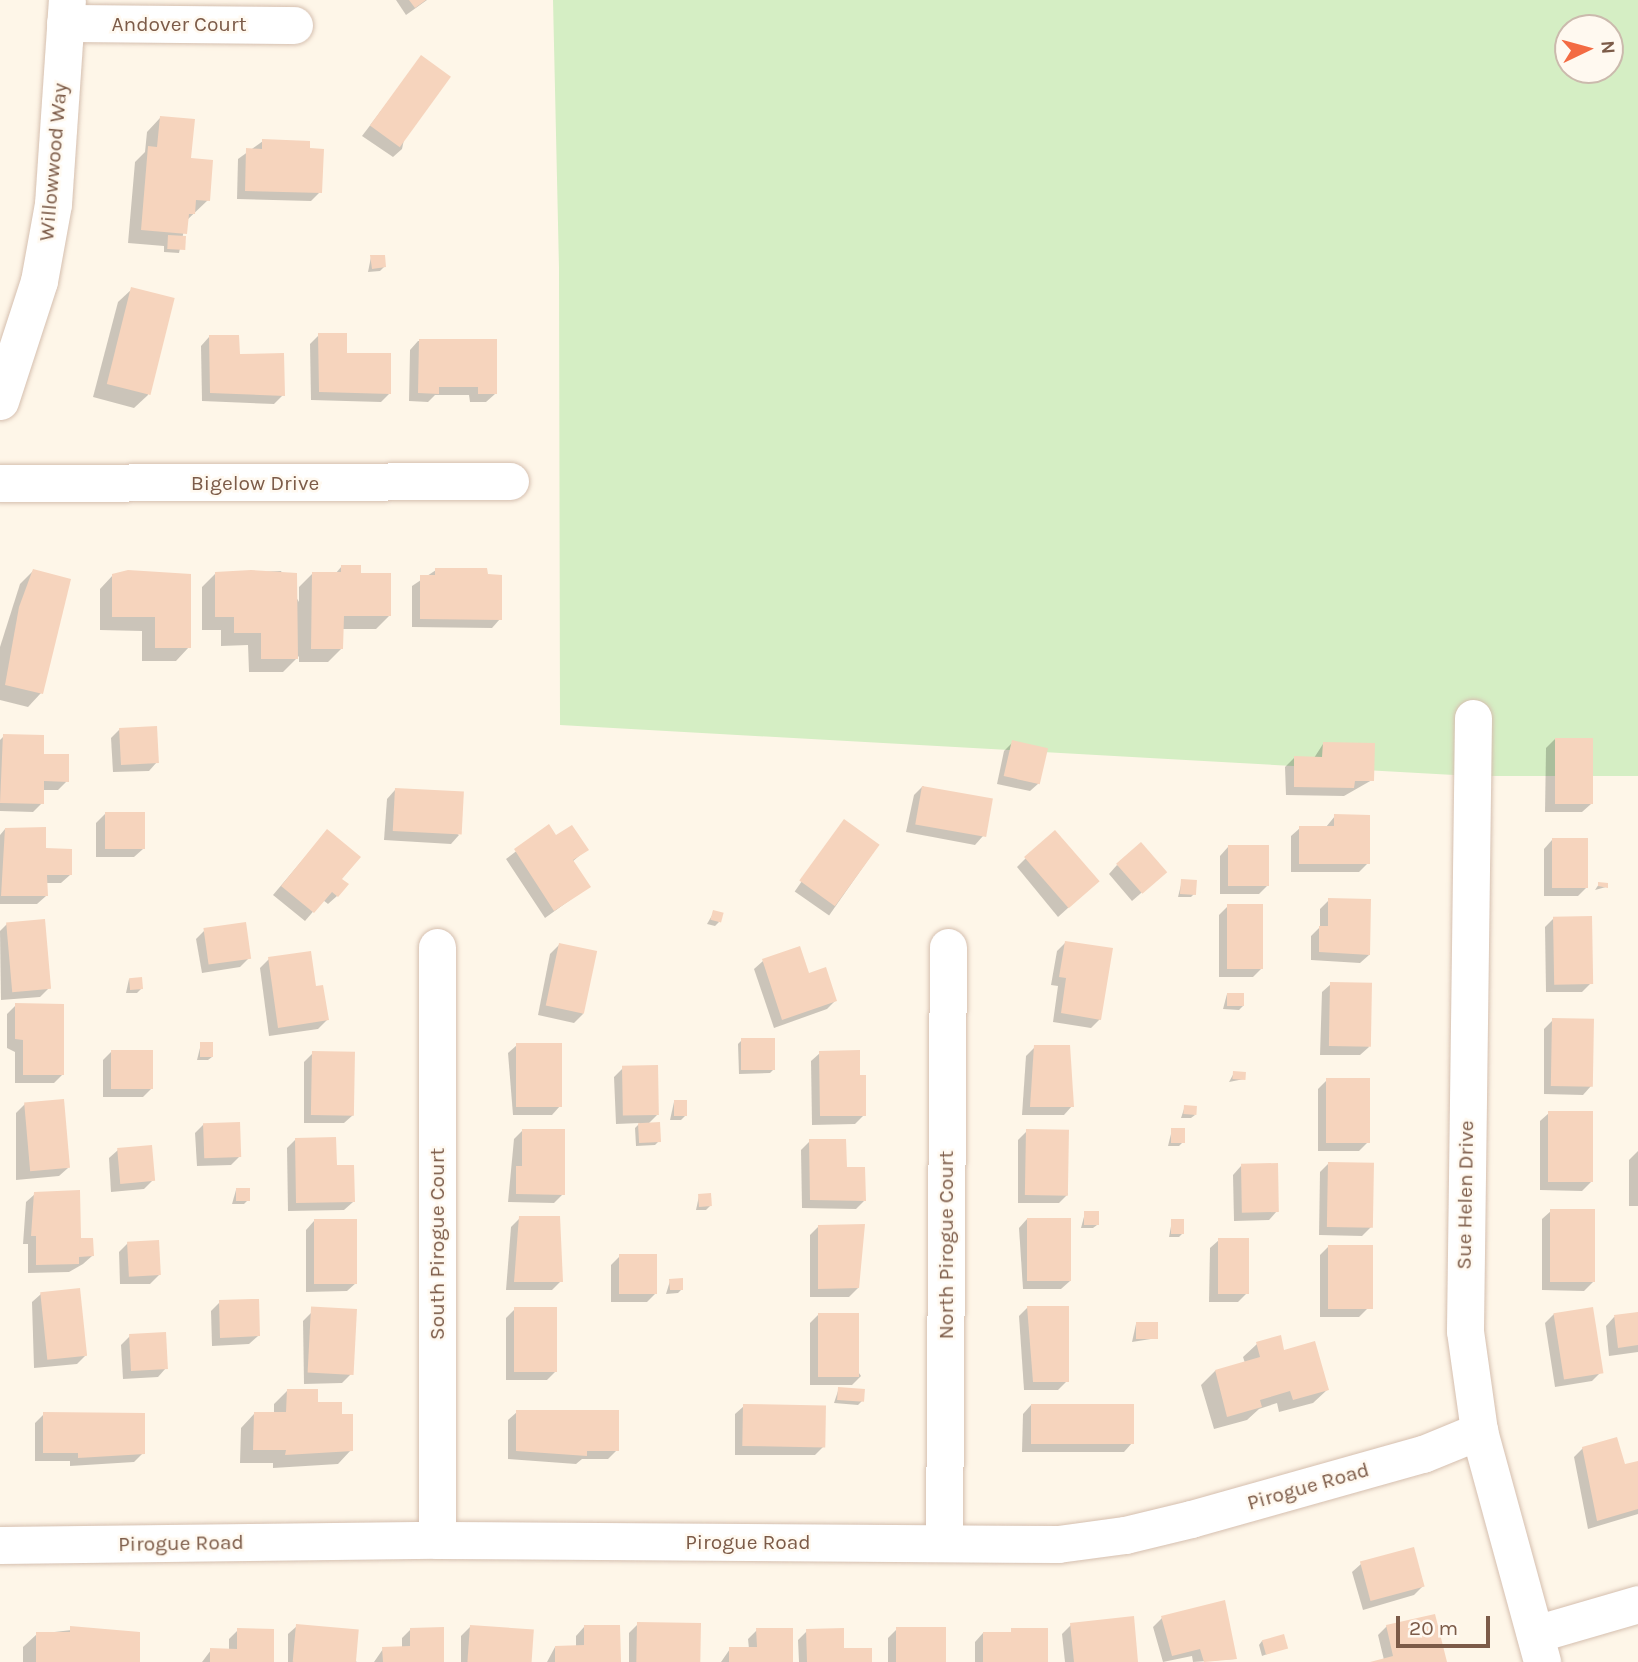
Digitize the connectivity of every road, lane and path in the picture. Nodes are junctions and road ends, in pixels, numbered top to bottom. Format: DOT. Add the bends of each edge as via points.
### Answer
graph roads {
  1 [pos="66,12"];
  2 [pos="293,25"];
  3 [pos="0,401"];
  4 [pos="510,481"];
  5 [pos="0,483"];
  6 [pos="1473,718"];
  7 [pos="437,947"];
  8 [pos="948,947"];
  9 [pos="1479,1431"];
  10 [pos="437,1540"];
  11 [pos="944,1543"];
  12 [pos="0,1545"];
  13 [pos="1638,1604"];
  14 [pos="1539,1648"];
  1 -- 2 [label="street, Andover Court"];
  1 -- 3 [label="street, Willowwood Way" via="54,204 39,281"];
  4 -- 5 [label="street, Bigelow Drive"];
  6 -- 9 [label="street, Sue Helen Drive" via="1464,1268 1471,1390"];
  7 -- 10 [label="street, South Pirogue Court"];
  8 -- 11 [label="street, North Pirogue Court"];
  9 -- 11 [label="street, Pirogue Road" via="1423,1454 1125,1535 1058,1544"];
  9 -- 14 [label="street, Sue Helen Drive"];
  10 -- 11 [label="street, Pirogue Road"];
  10 -- 12 [label="street, Pirogue Road"];
  13 -- 14 [label="street"];
}
